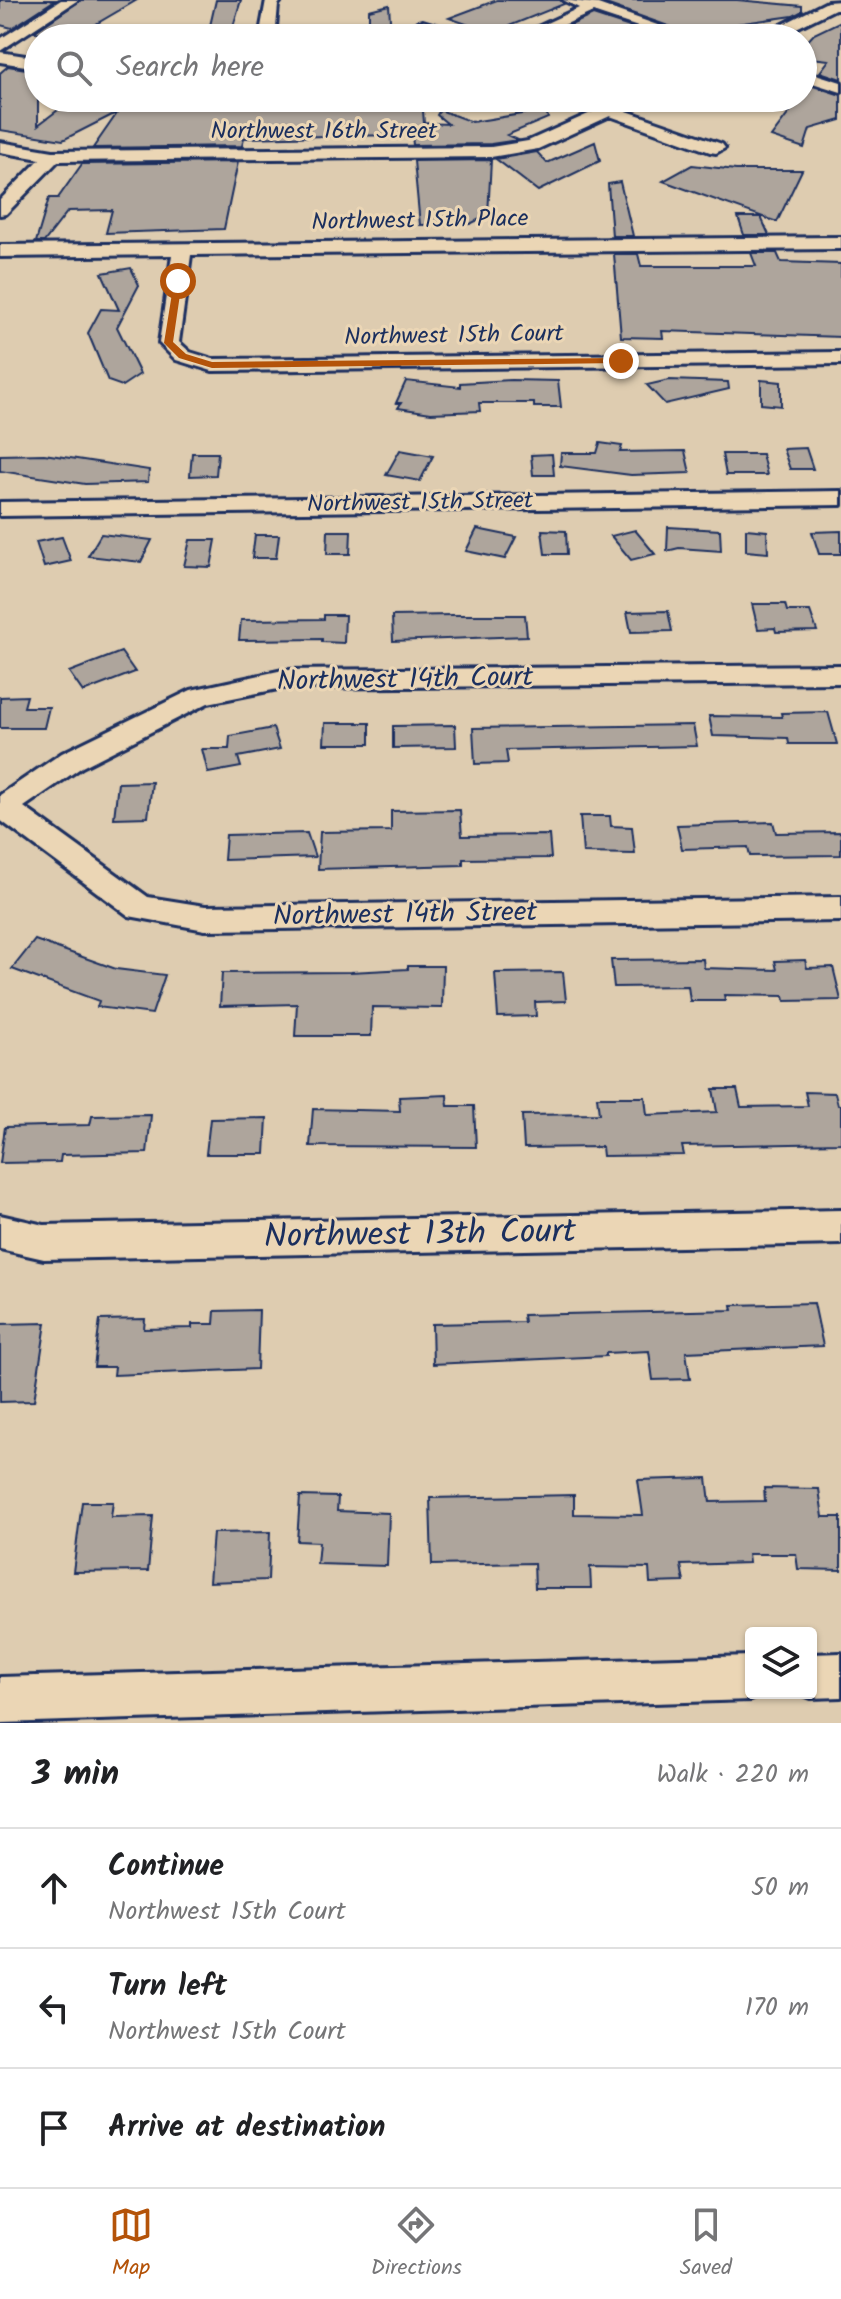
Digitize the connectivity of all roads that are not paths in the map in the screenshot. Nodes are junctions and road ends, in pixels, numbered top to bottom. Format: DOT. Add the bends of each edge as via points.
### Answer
graph roads {
  1 [pos="71,0"];
  2 [pos="275,0"];
  3 [pos="570,0"];
  4 [pos="817,0"];
  5 [pos="837,5"];
  6 [pos="593,7"];
  7 [pos="34,24"];
  8 [pos="269,24"];
  9 [pos="554,24"];
  10 [pos="644,24"];
  11 [pos="795,24"];
  12 [pos="24,30"];
  13 [pos="0,46"];
  14 [pos="0,57"];
  15 [pos="24,61"];
  16 [pos="817,79"];
  17 [pos="841,87"];
  18 [pos="609,112"];
  19 [pos="614,112"];
  20 [pos="0,147"];
  21 [pos="716,148"];
  22 [pos="53,156"];
  23 [pos="0,210"];
  24 [pos="841,243"];
  25 [pos="182,250"];
  26 [pos="0,251"];
  27 [pos="841,358"];
  28 [pos="841,498"];
  29 [pos="0,509"];
  30 [pos="841,674"];
  31 [pos="1,807"];
  32 [pos="841,909"];
  33 [pos="841,1227"];
  34 [pos="0,1232"];
  35 [pos="841,1675"];
  36 [pos="817,1676"];
  37 [pos="745,1678"];
  38 [pos="0,1700"];
  1 -- 7 [label="street"];
  2 -- 8 [label="street"];
  3 -- 6 [label="street"];
  4 -- 5 [label="street"];
  5 -- 11 [label="street"];
  6 -- 9 [label="street"];
  6 -- 10 [label="street"];
  12 -- 13 [label="street"];
  14 -- 15 [label="street"];
  16 -- 17 [label="street"];
  18 -- 22 [label="street, Northwest 16th Street" via="532,145 491,152"];
  19 -- 21 [label="street"];
  20 -- 22 [label="street, Northwest 16th Street"];
  22 -- 23 [label="street"];
  24 -- 25 [label="street, Northwest 15th Place"];
  25 -- 26 [label="street, Northwest 15th Place"];
  25 -- 27 [label="street, Northwest 15th Court" via="169,343 183,356 212,365"];
  28 -- 29 [label="street, Northwest 15th Street"];
  30 -- 31 [label="street, Northwest 14th Court" via="283,679 201,696 72,760"];
  31 -- 32 [label="street, Northwest 14th Street" via="140,908 205,918"];
  33 -- 34 [label="street, Northwest 13th Court" via="44,1242"];
  35 -- 36 [label="street"];
  37 -- 38 [label="street"];
}
